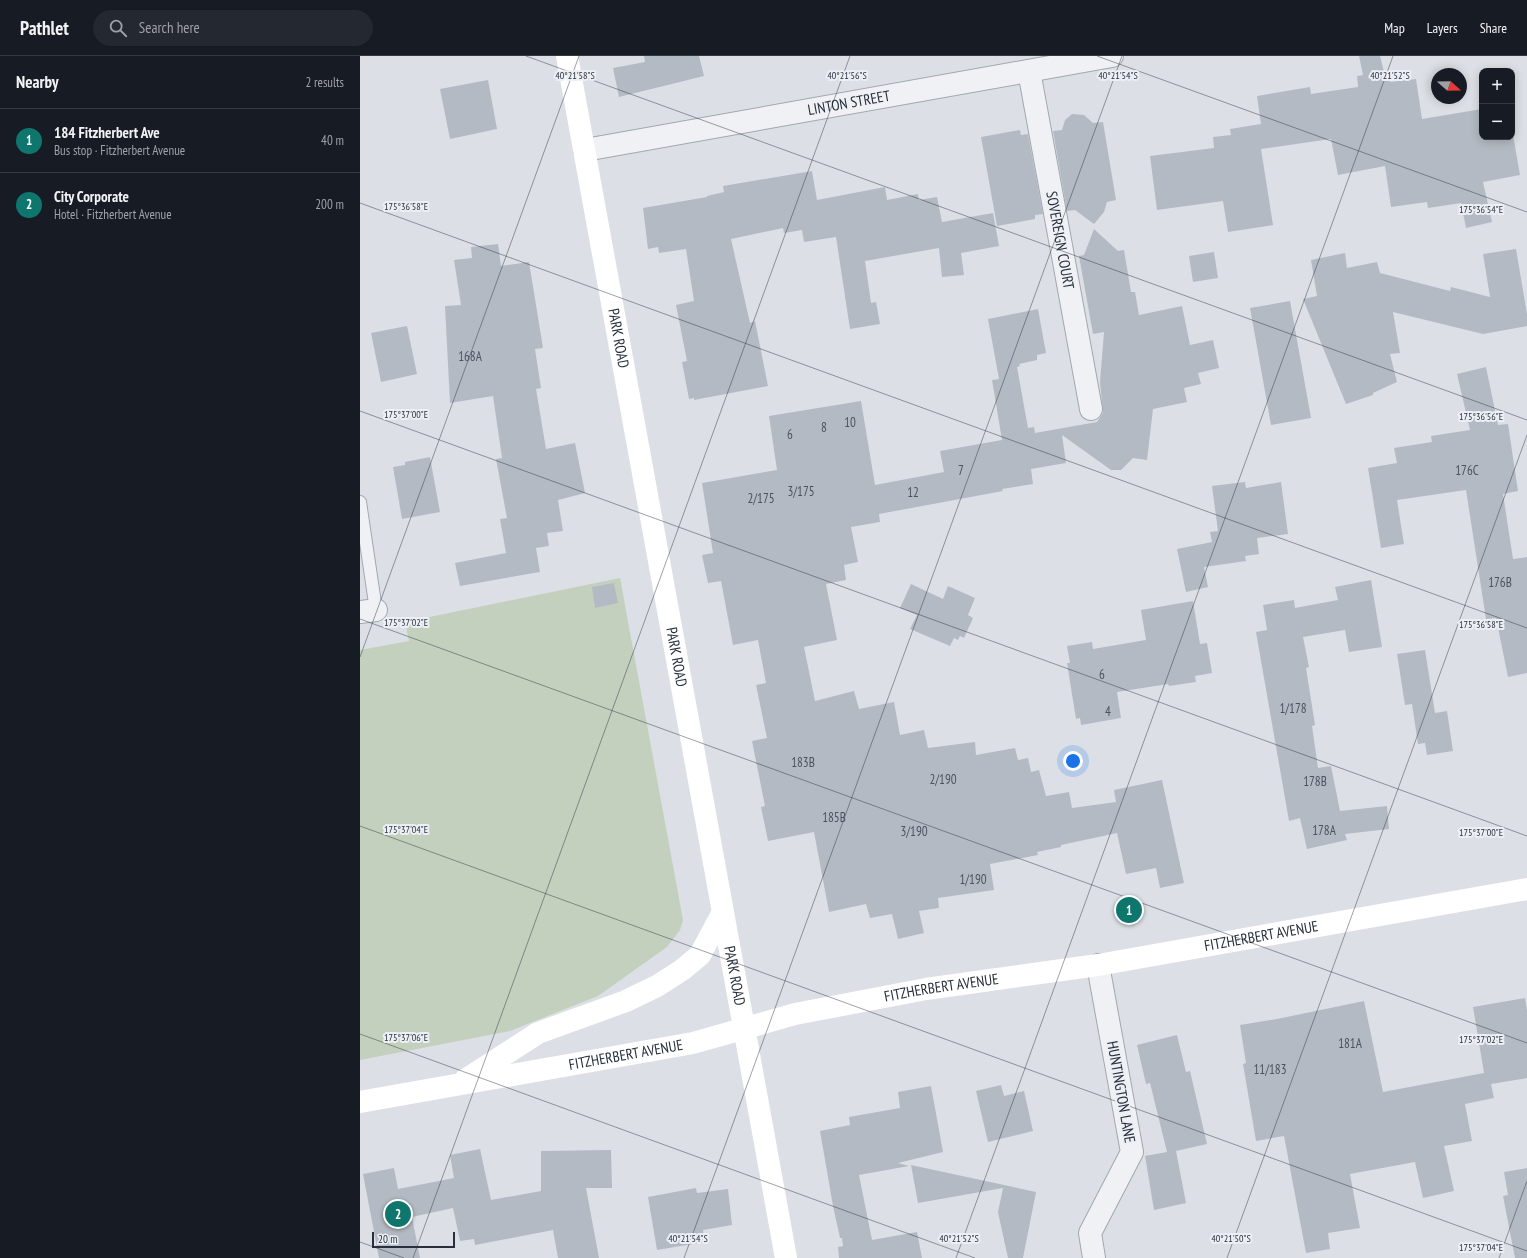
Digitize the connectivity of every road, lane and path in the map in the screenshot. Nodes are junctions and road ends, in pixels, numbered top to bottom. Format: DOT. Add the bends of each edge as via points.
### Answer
graph roads {
  1 [pos="567,56"];
  2 [pos="1112,56"];
  3 [pos="1029,72"];
  4 [pos="585,150"];
  5 [pos="1091,409"];
  6 [pos="360,502"];
  7 [pos="368,611"];
  8 [pos="1527,889"];
  9 [pos="723,912"];
  10 [pos="1098,965"];
  11 [pos="743,1027"];
  12 [pos="456,1085"];
  13 [pos="360,1102"];
  14 [pos="786,1258"];
  15 [pos="1094,1258"];
  1 -- 4 [label="main road, PARK ROAD"];
  2 -- 3 [label="street, LINTON STREET"];
  3 -- 4 [label="street, LINTON STREET"];
  3 -- 5 [label="street, SOVEREIGN COURT"];
  4 -- 9 [label="main road, PARK ROAD"];
  6 -- 7 [label="lane"];
  8 -- 10 [label="main road, FITZHERBERT AVENUE"];
  9 -- 11 [label="main road, PARK ROAD"];
  9 -- 12 [label="main road" via="700,955 682,970 626,1002 538,1033"];
  10 -- 11 [label="main road, FITZHERBERT AVENUE" via="926,989 795,1014"];
  10 -- 15 [label="street, HUNTINGTON LANE" via="1132,1152 1090,1233"];
  11 -- 12 [label="main road, FITZHERBERT AVENUE" via="693,1043"];
  11 -- 14 [label="main road, PARK ROAD"];
  12 -- 13 [label="main road, FITZHERBERT AVENUE"];
}
